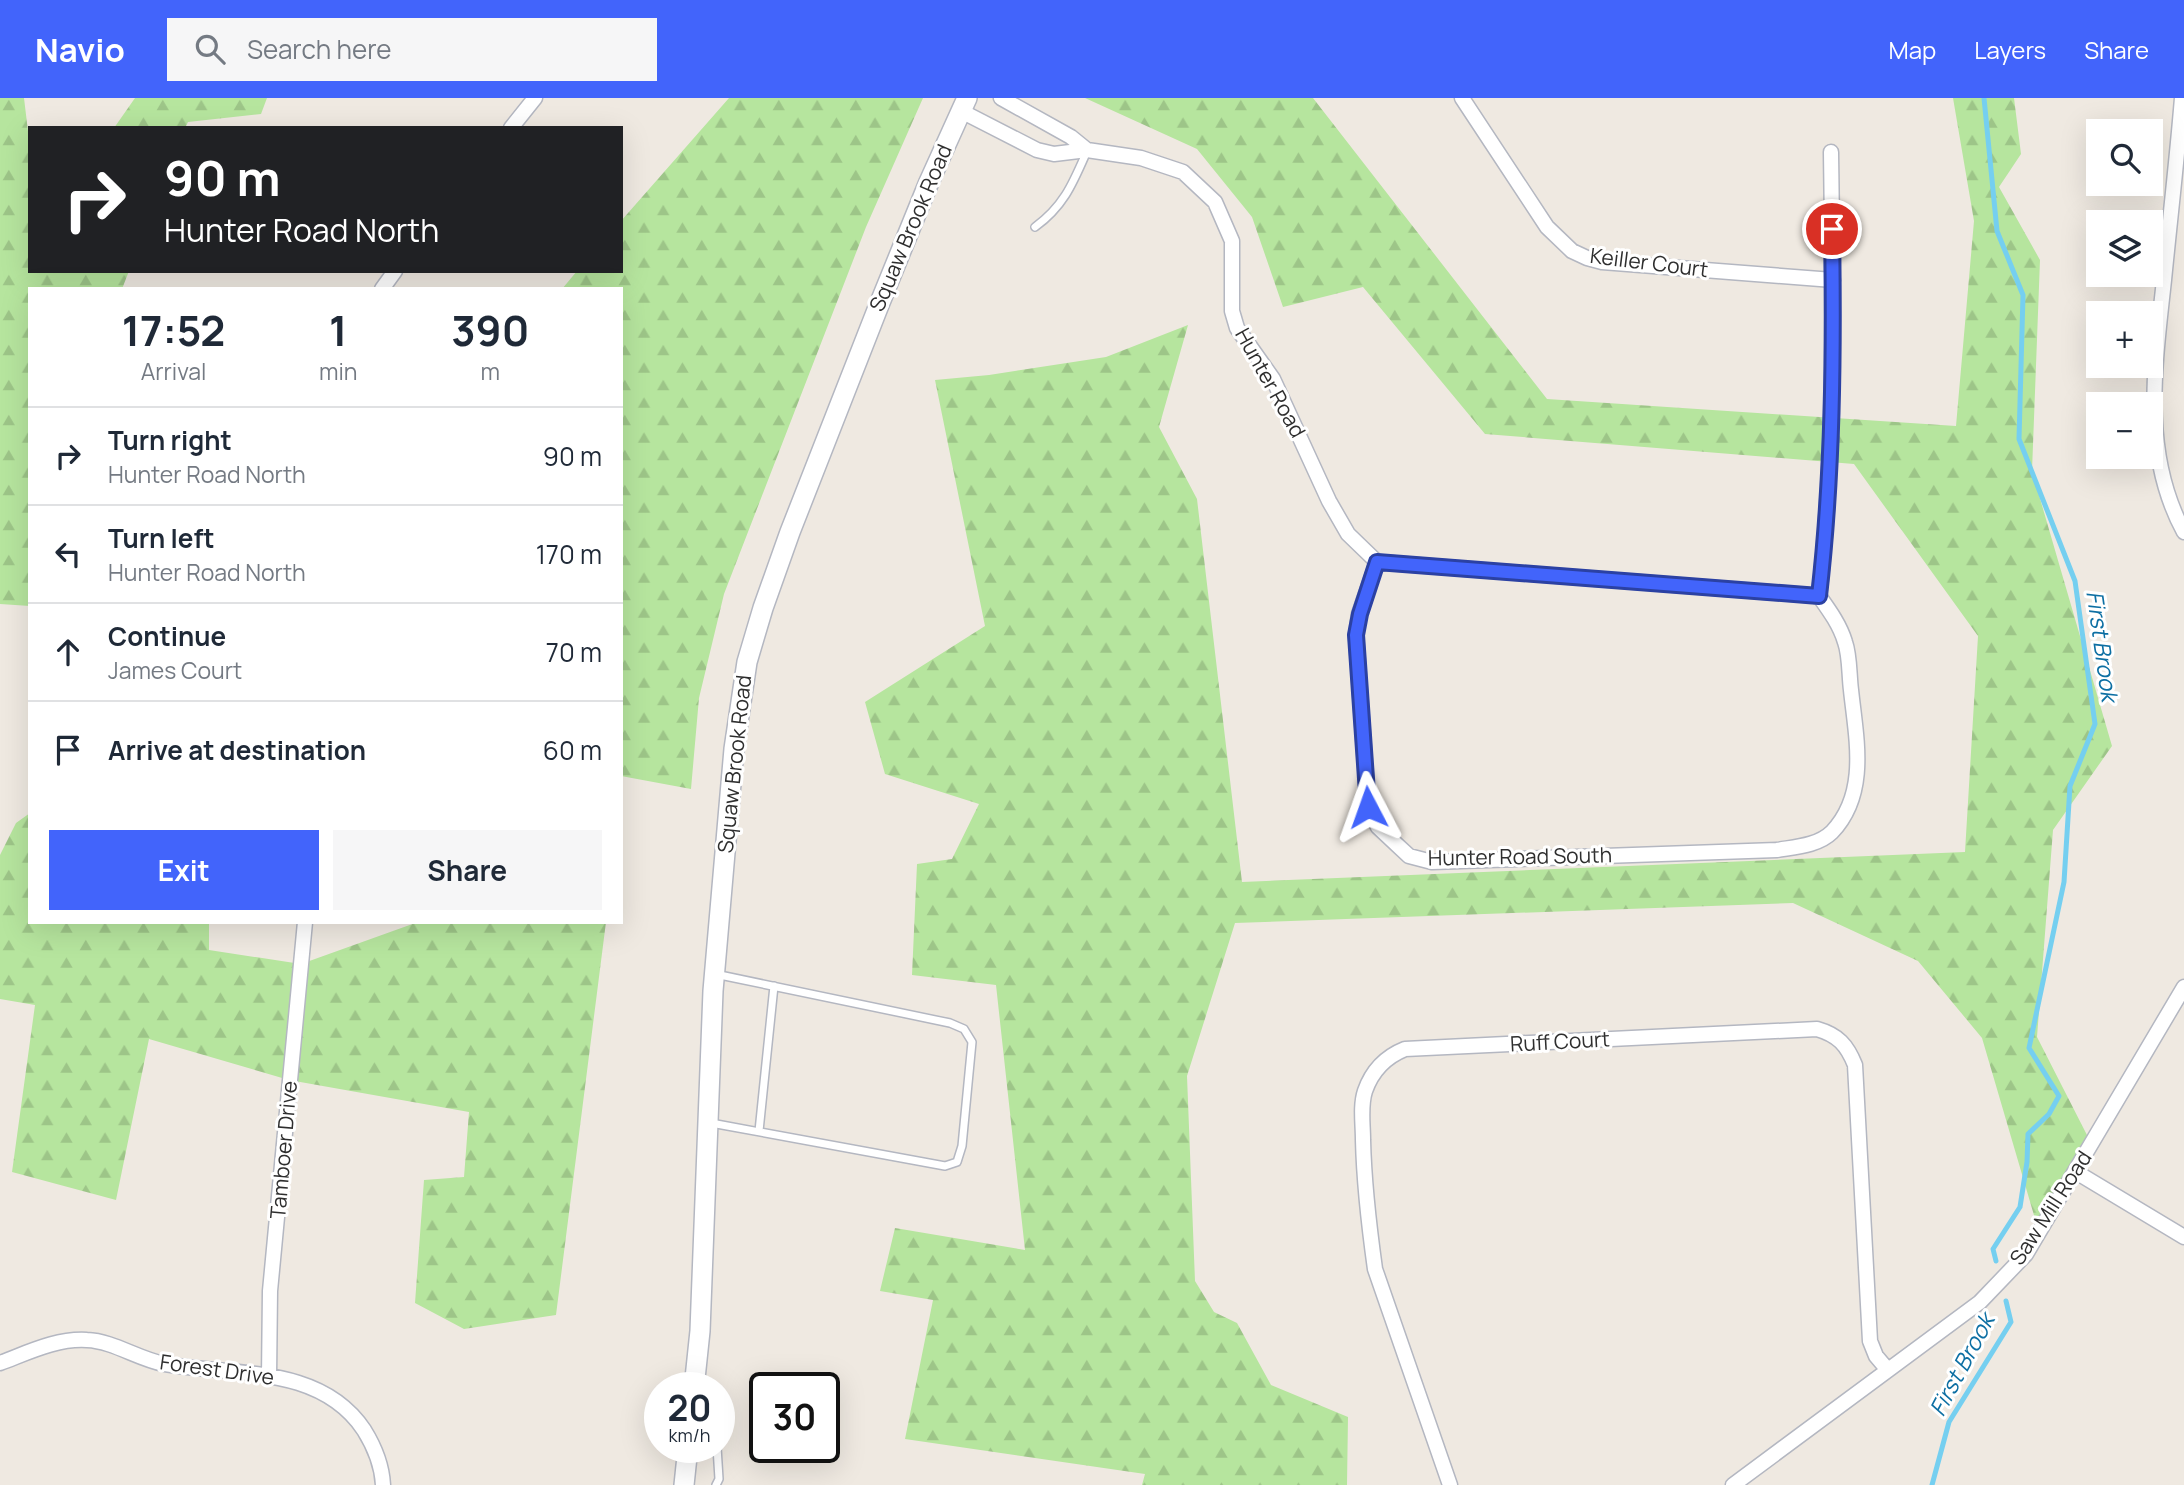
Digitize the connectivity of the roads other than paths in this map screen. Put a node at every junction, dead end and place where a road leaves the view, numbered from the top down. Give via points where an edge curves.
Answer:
1 (535, 98) edge
2 (1000, 98) edge
3 (1462, 98) edge
4 (2182, 98) edge
5 (964, 105) edge
6 (513, 126) edge
7 (1087, 150) junction
8 (1831, 152) dead end
9 (1035, 227) dead end
10 (1833, 280) junction
11 (2184, 531) edge
12 (1377, 562) junction
13 (1819, 596) junction
14 (305, 924) edge
15 (715, 974) junction
16 (774, 986) junction
17 (2184, 986) edge
18 (707, 1122) junction
19 (759, 1132) junction
20 (2076, 1172) junction
21 (2184, 1237) edge
22 (0, 1363) edge
23 (1887, 1369) junction
24 (696, 1372) edge
25 (269, 1377) junction
26 (686, 1463) edge
27 (718, 1463) edge
28 (383, 1485) edge
29 (684, 1485) edge
30 (716, 1485) edge
31 (1450, 1485) edge
32 (1733, 1485) edge

1 - 6 street
2 - 7 street, Hunter Road
3 - 10 street, Keiller Court via 1548,227 1566,247 1587,258
4 - 11 street via 2154,394 2161,475
5 - 7 street, Hunter Road via 1037,150 1054,154
5 - 15 street, Squaw Brook Road via 878,305 781,558 747,662 734,749
7 - 9 lane via 1064,200
7 - 12 street, Hunter Road via 1141,158 1183,172 1215,202 1232,241 1237,328 1273,379 1348,534
8 - 10 street
10 - 13 street via 1827,526
12 - 13 street
12 - 13 street, Hunter Road South via 1356,635 1368,807 1378,827 1409,856 1432,862 1777,850 1830,834 1846,811 1859,766 1846,644
14 - 25 street, Tamboer Drive via 270,1291
15 - 16 lane
15 - 18 street, Squaw Brook Road
16 - 19 lane
16 - 19 lane via 964,1029 972,1042 962,1146 957,1162 945,1166
17 - 20 street, Saw Mill Road
18 - 19 lane
18 - 24 street, Squaw Brook Road
20 - 21 street
20 - 23 street, Saw Mill Road via 2026,1254 2006,1276 1980,1302
22 - 25 street, Forest Drive via 54,1343 88,1340 163,1363
23 - 31 street, Ruff Court via 1870,1341 1855,1065 1839,1038 1817,1029 1405,1049 1380,1064 1365,1093 1363,1151 1370,1235 1376,1269
23 - 32 street, Saw Mill Road
25 - 28 street, Forest Drive via 315,1388 348,1410 371,1442
26 - 29 street
27 - 30 lane

